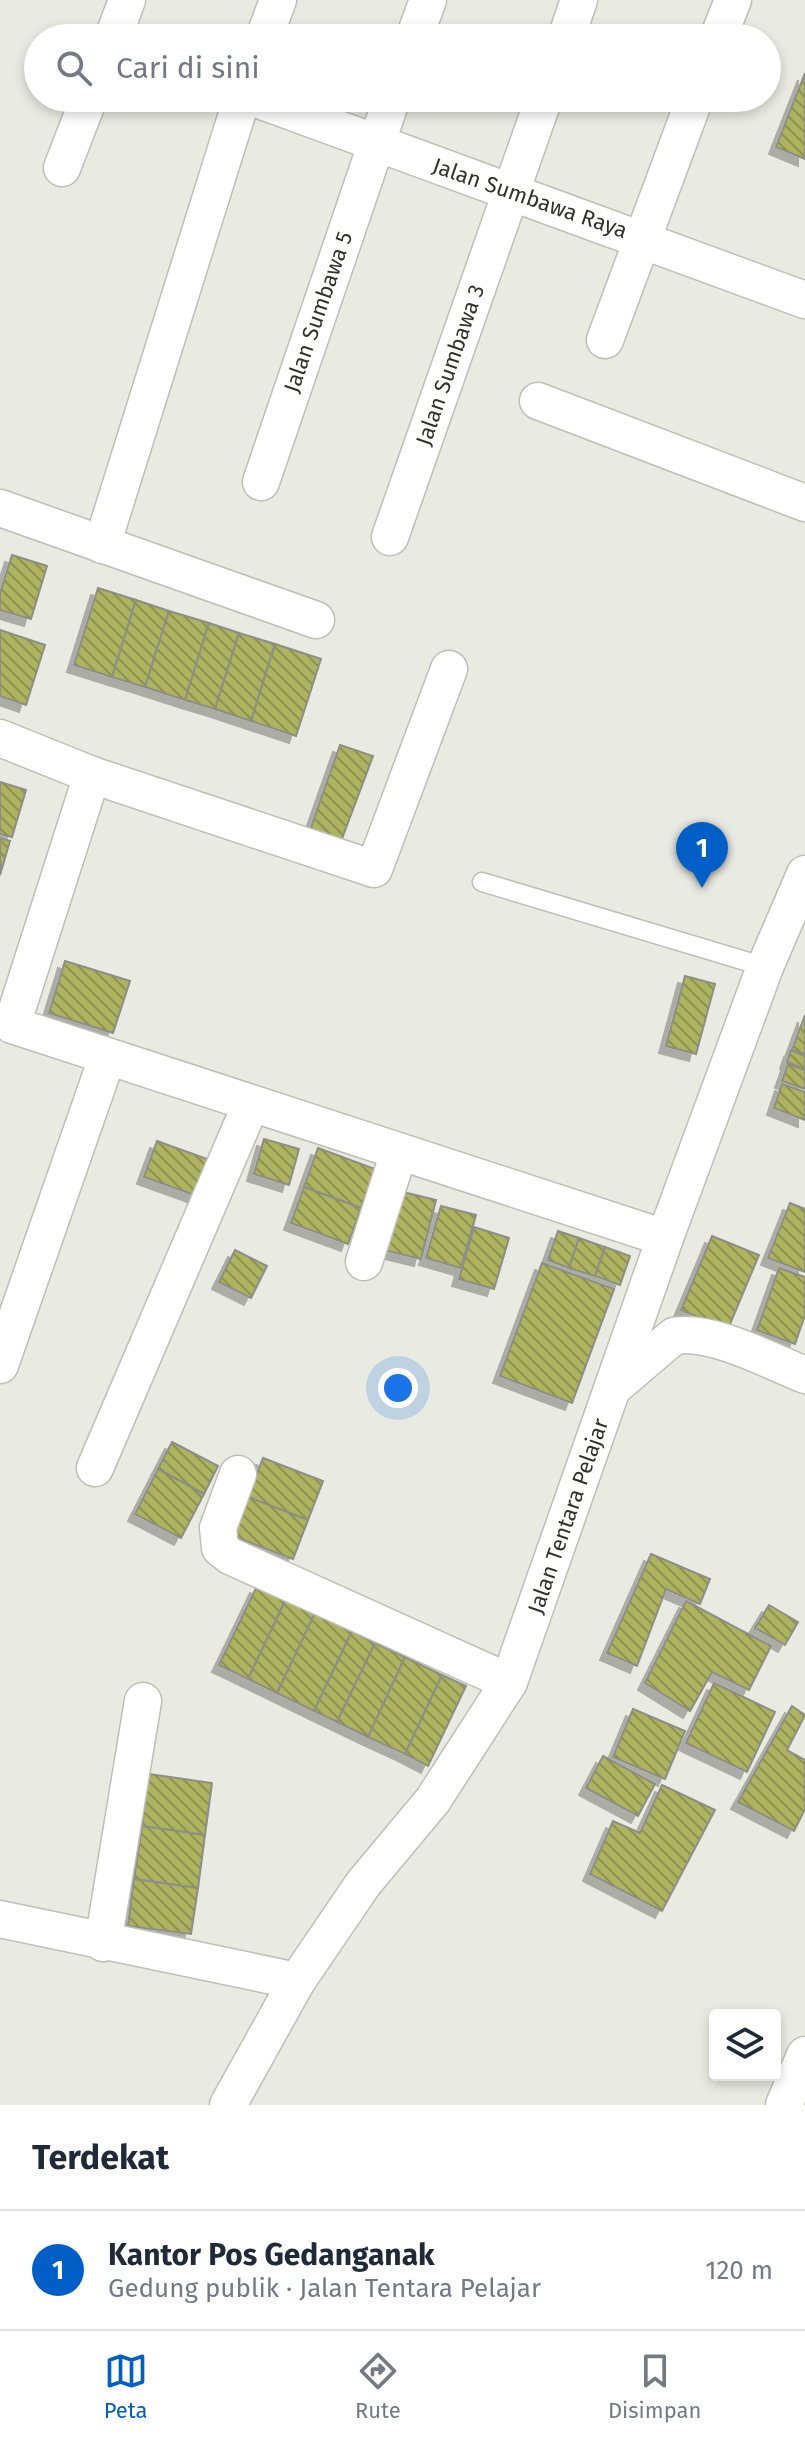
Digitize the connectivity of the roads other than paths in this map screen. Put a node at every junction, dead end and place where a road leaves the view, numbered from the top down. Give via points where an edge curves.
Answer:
1 (127, 0) edge
2 (278, 0) edge
3 (428, 0) edge
4 (579, 0) edge
5 (733, 0) edge
6 (118, 24) edge
7 (269, 24) edge
8 (419, 24) edge
9 (571, 24) edge
10 (724, 24) edge
11 (84, 112) edge
12 (238, 112) edge
13 (292, 112) edge
14 (387, 112) edge
15 (539, 112) edge
16 (690, 112) edge
17 (375, 142) junction
18 (62, 168) dead end
19 (509, 192) junction
20 (641, 237) junction
21 (805, 300) edge
22 (605, 340) dead end
23 (538, 401) dead end
24 (261, 482) dead end
25 (805, 503) edge
26 (0, 508) edge
27 (390, 537) dead end
28 (102, 545) junction
29 (316, 620) dead end
30 (449, 669) dead end
31 (0, 738) edge
32 (92, 775) junction
33 (805, 874) edge
34 (482, 882) dead end
35 (765, 967) junction
36 (6, 1023) edge
37 (107, 1058) junction
38 (251, 1104) junction
39 (399, 1152) junction
40 (665, 1238) junction
41 (364, 1262) dead end
42 (0, 1365) edge
43 (805, 1375) edge
44 (611, 1389) junction
45 (95, 1468) dead end
46 (238, 1474) dead end
47 (509, 1682) junction
48 (143, 1701) dead end
49 (0, 1919) edge
50 (103, 1943) junction
51 (297, 1981) junction
52 (805, 2055) edge
53 (228, 2105) edge
54 (784, 2105) edge

1 - 6 street
2 - 7 street
3 - 8 street
4 - 9 street
5 - 10 street
11 - 18 street
12 - 28 street
13 - 17 street, Jalan Sumbawa Raya
14 - 17 street, Jalan Sumbawa 5
15 - 19 street, Jalan Sumbawa 3
16 - 20 street
17 - 19 street, Jalan Sumbawa Raya
17 - 24 street, Jalan Sumbawa 5
19 - 20 street, Jalan Sumbawa Raya
19 - 27 street, Jalan Sumbawa 3
20 - 21 street, Jalan Sumbawa Raya
20 - 22 street
23 - 25 street
26 - 28 street
28 - 29 street
30 - 32 street via 374,869
31 - 32 street
32 - 36 street
33 - 35 street, Jalan Tentara Pelajar
34 - 35 lane
35 - 40 street, Jalan Tentara Pelajar
36 - 37 street
37 - 38 street
37 - 42 street
38 - 39 street
38 - 45 street
39 - 40 street
39 - 41 street
40 - 44 street, Jalan Tentara Pelajar
43 - 44 street via 685,1334 674,1336
44 - 47 street, Jalan Tentara Pelajar
46 - 47 street via 218,1528 220,1548 230,1556
47 - 51 street, Jalan Tentara Pelajar via 433,1800 363,1884
48 - 50 street
49 - 50 street
50 - 51 street
51 - 53 street, Jalan Tentara Pelajar
52 - 54 street

